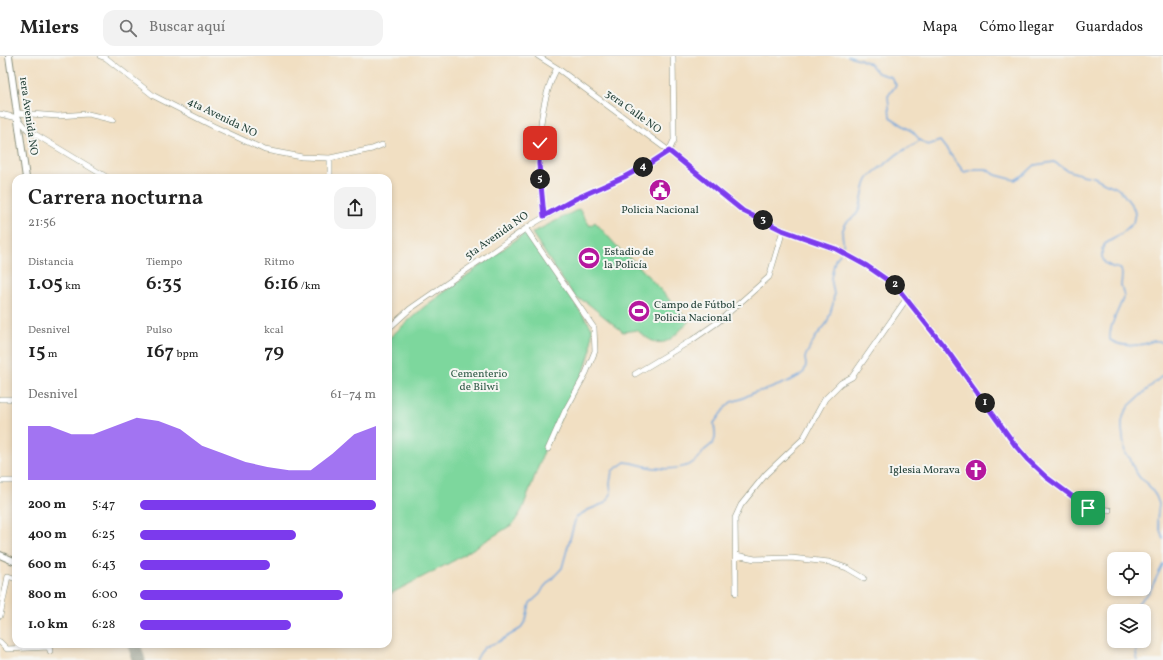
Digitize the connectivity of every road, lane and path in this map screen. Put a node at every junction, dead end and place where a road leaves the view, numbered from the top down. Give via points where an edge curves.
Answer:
1 (9, 56) edge
2 (100, 56) edge
3 (538, 56) edge
4 (673, 56) edge
5 (557, 68) junction
6 (0, 114) edge
7 (17, 116) junction
8 (114, 120) dead end
9 (382, 145) dead end
10 (669, 151) junction
11 (330, 158) junction
12 (25, 174) edge
13 (101, 174) edge
14 (330, 174) edge
15 (544, 216) junction
16 (526, 229) junction
17 (782, 230) junction
18 (907, 298) junction
19 (392, 326) edge
20 (635, 374) dead end
21 (0, 399) edge
22 (12, 399) edge
23 (548, 449) dead end
24 (0, 481) edge
25 (12, 481) edge
26 (1109, 510) dead end
27 (0, 555) edge
28 (736, 555) junction
29 (12, 560) edge
30 (12, 577) edge
31 (864, 578) dead end
32 (736, 593) dead end
33 (0, 616) edge
34 (0, 642) edge
35 (28, 648) edge
36 (49, 648) edge
37 (50, 652) dead end

1 - 7 street, 1era Avenida NO
2 - 11 street, 4ta Avenida NO via 154,96 265,150 302,157
3 - 5 street, 3era Calle NO
4 - 10 street via 674,140
5 - 10 street, 3era Calle NO
5 - 15 street via 545,100 540,143 539,164
6 - 7 street
7 - 8 street via 88,114
7 - 12 street, 1era Avenida NO
7 - 13 street via 28,130
9 - 11 street, 4ta Avenida NO
10 - 15 street, 5ta Avenida NO via 624,177
10 - 17 street, 3era Calle NO via 743,211
11 - 14 street
15 - 16 street, 5ta Avenida NO
16 - 19 street, 5ta Avenida NO via 416,305
16 - 23 street via 594,328 594,350 586,373
17 - 18 street, 3era Calle NO via 836,249 896,286
17 - 20 street via 769,277 718,322
18 - 26 street, 3era Calle NO via 1016,446 1046,477 1088,508
18 - 28 street via 852,377 841,383 825,399 804,439 766,474 742,505 736,518
21 - 22 street
24 - 25 street
27 - 29 street
28 - 31 street via 754,559 791,558 829,562 847,568
28 - 32 street
30 - 33 street via 8,576
34 - 35 street via 7,649
36 - 37 street

